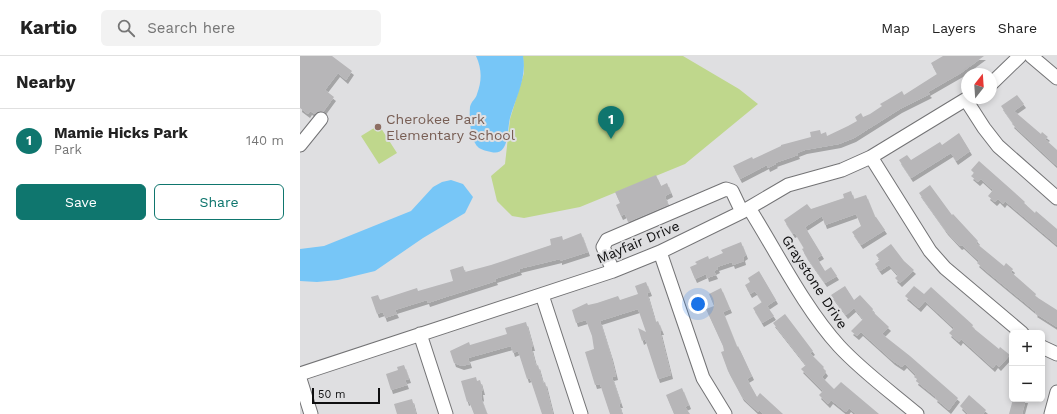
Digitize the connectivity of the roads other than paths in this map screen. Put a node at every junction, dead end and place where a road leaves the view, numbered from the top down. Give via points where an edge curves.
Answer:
1 (1020, 56) edge
2 (1031, 56) edge
3 (997, 78) edge
4 (1057, 78) edge
5 (961, 103) edge
6 (970, 104) edge
7 (321, 120) dead end
8 (305, 130) edge
9 (300, 145) edge
10 (871, 157) junction
11 (1057, 198) edge
12 (746, 210) junction
13 (660, 252) junction
14 (613, 271) junction
15 (542, 295) junction
16 (1018, 330) edge
17 (420, 334) junction
18 (1045, 348) edge
19 (1057, 354) edge
20 (300, 374) edge
21 (300, 380) edge
22 (1057, 392) edge
23 (311, 414) edge
24 (446, 414) edge
25 (581, 414) edge
26 (725, 414) edge
27 (917, 414) edge
28 (1050, 414) edge

1 - 3 street
2 - 4 street
5 - 10 street, Mayfair Drive
6 - 11 street via 998,146
7 - 8 street
8 - 9 street
10 - 12 street, Mayfair Drive via 842,170 788,185
10 - 16 street via 930,251 945,268
12 - 13 street, Mayfair Drive
12 - 14 street, Graystone Drive via 732,191 726,189 607,240 603,247
12 - 27 street, Graystone Drive via 831,337 848,355
13 - 14 street, Mayfair Drive
13 - 26 street via 703,378
14 - 15 street, Mayfair Drive
15 - 17 street, Mayfair Drive
15 - 25 street
17 - 20 street, Mayfair Drive
17 - 24 street
18 - 19 street
21 - 23 street
22 - 28 street

